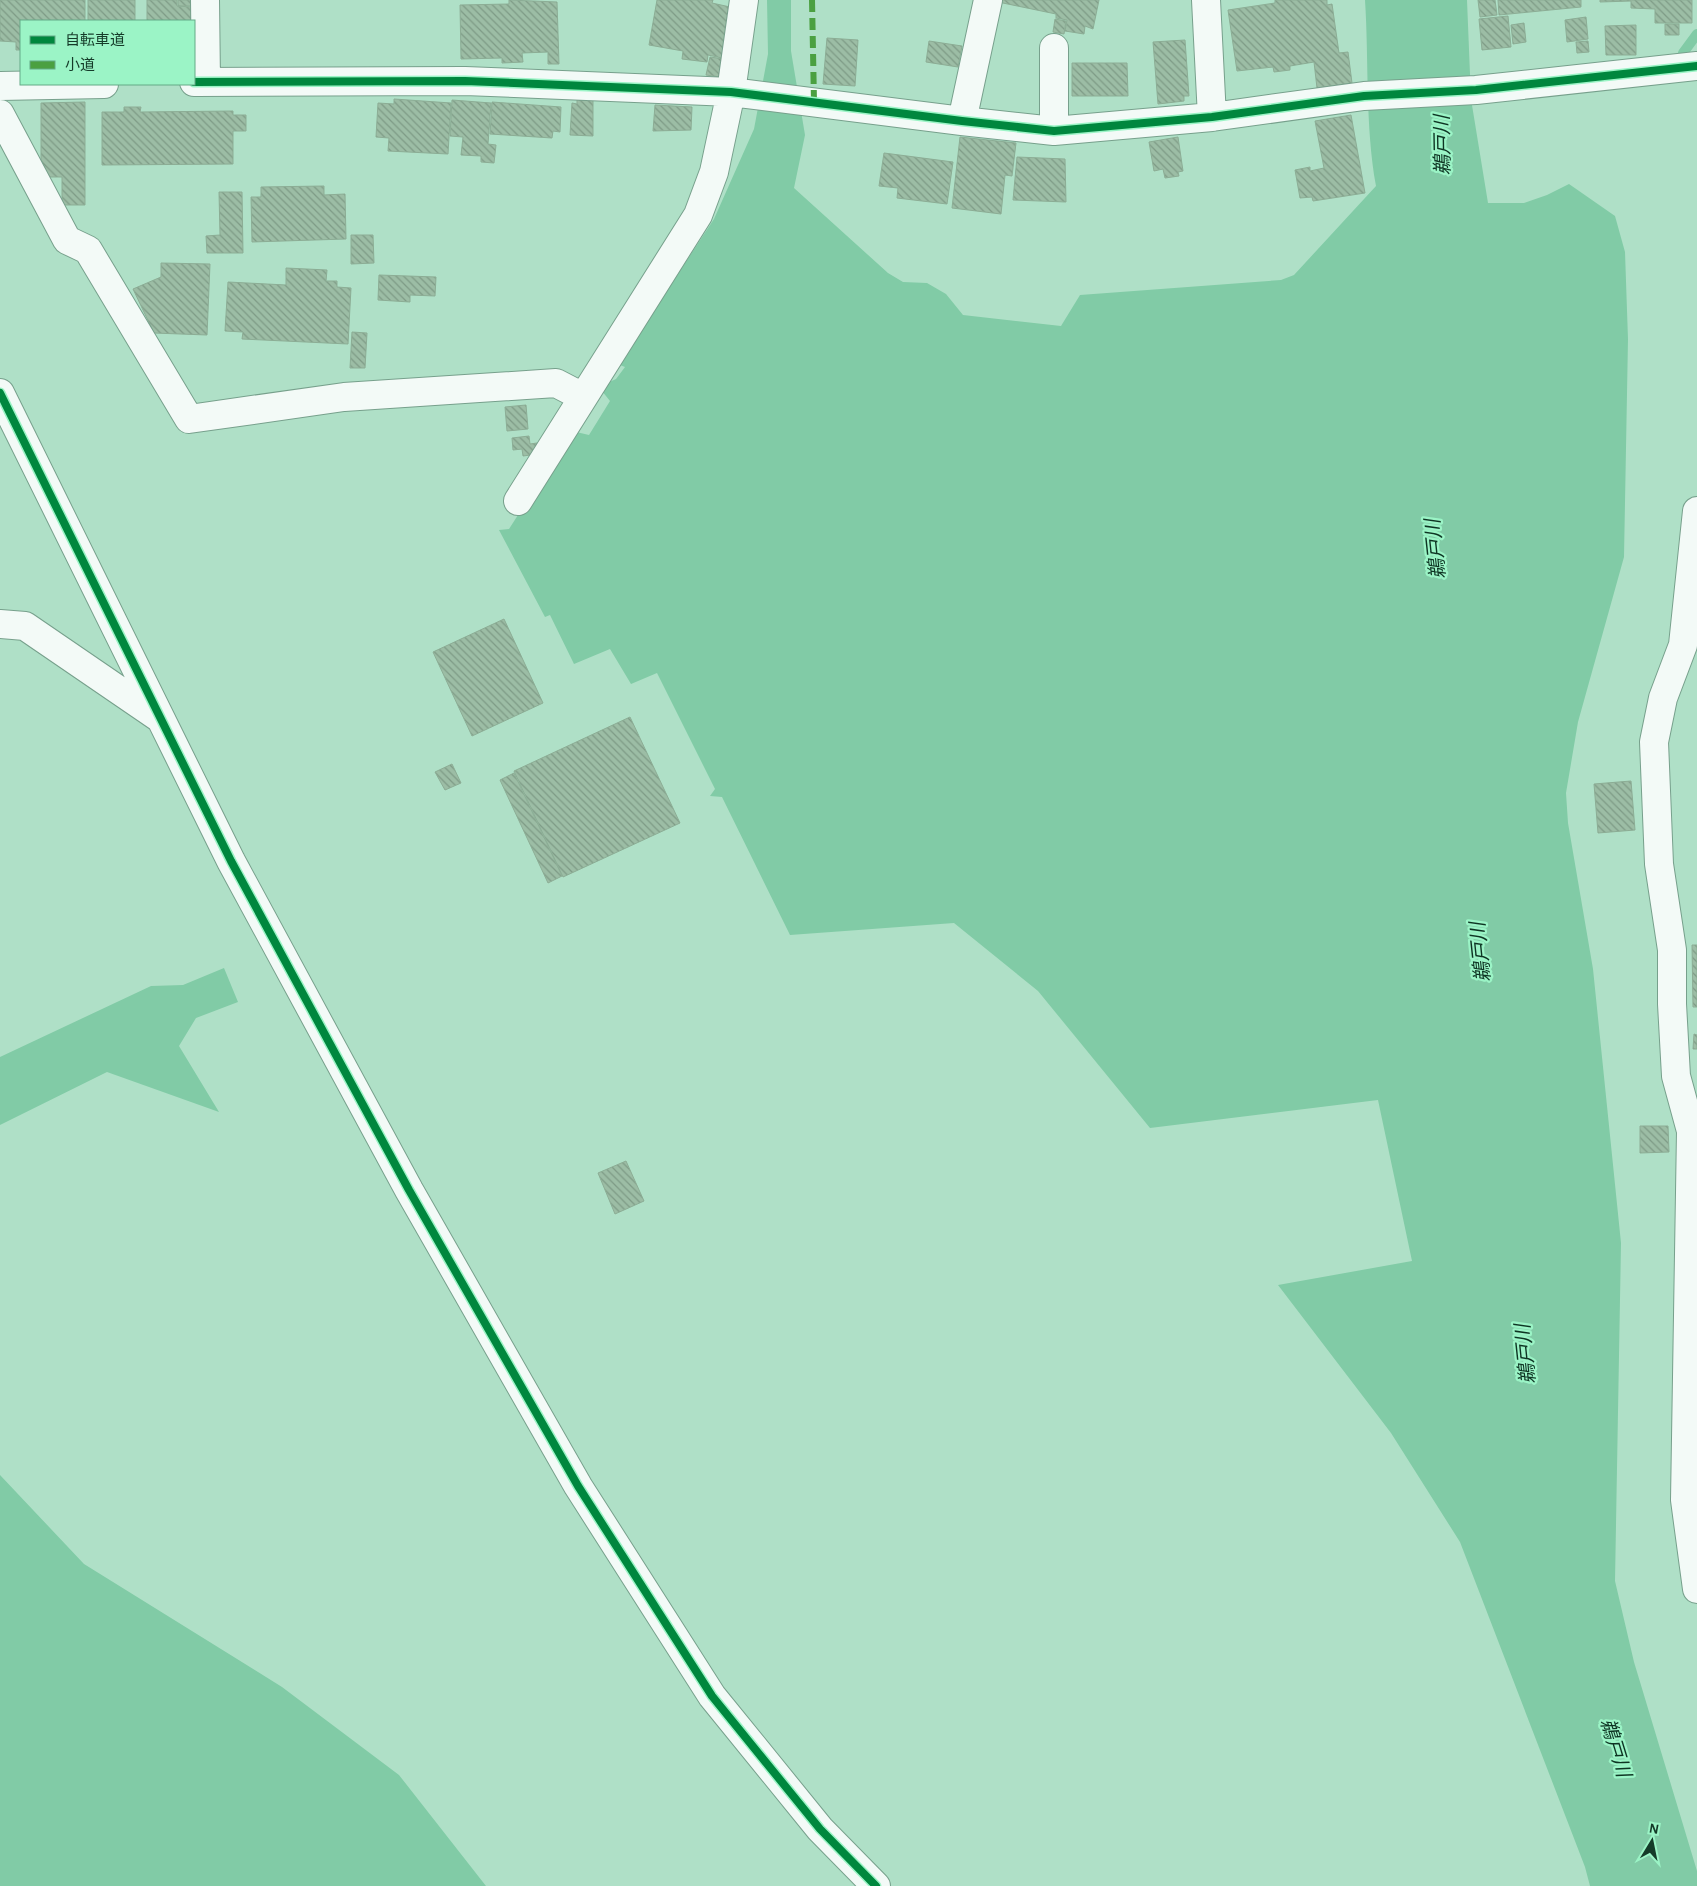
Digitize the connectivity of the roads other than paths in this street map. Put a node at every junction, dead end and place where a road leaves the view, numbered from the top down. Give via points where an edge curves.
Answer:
1 (205, 0) edge
2 (744, 0) edge
3 (988, 0) edge
4 (1206, 0) edge
5 (1054, 48) dead end
6 (1697, 66) edge
7 (200, 82) edge
8 (52, 85) edge
9 (0, 86) edge
10 (737, 92) junction
11 (0, 114) edge
12 (1212, 117) junction
13 (962, 121) junction
14 (1054, 131) junction
15 (0, 393) edge
16 (584, 396) junction
17 (518, 501) dead end
18 (1697, 511) edge
19 (0, 624) edge
20 (160, 718) junction
21 (1694, 1131) edge
22 (1697, 1588) edge
23 (876, 1886) edge

1 - 7 street
2 - 10 street
3 - 13 street
4 - 12 street
5 - 14 street
6 - 12 street via 1476,90 1364,96
7 - 10 street via 465,81
8 - 9 street
10 - 13 street
10 - 16 street via 698,216
11 - 16 street via 67,240 88,250 189,419 344,397 556,384
12 - 14 street
13 - 14 street
15 - 20 street
16 - 17 street
18 - 21 street via 1683,645 1663,698 1654,742 1659,864 1672,950 1676,1076
19 - 20 street via 25,626
20 - 23 street via 231,861 408,1190 578,1486 712,1696 820,1829
21 - 22 street via 1685,1500

